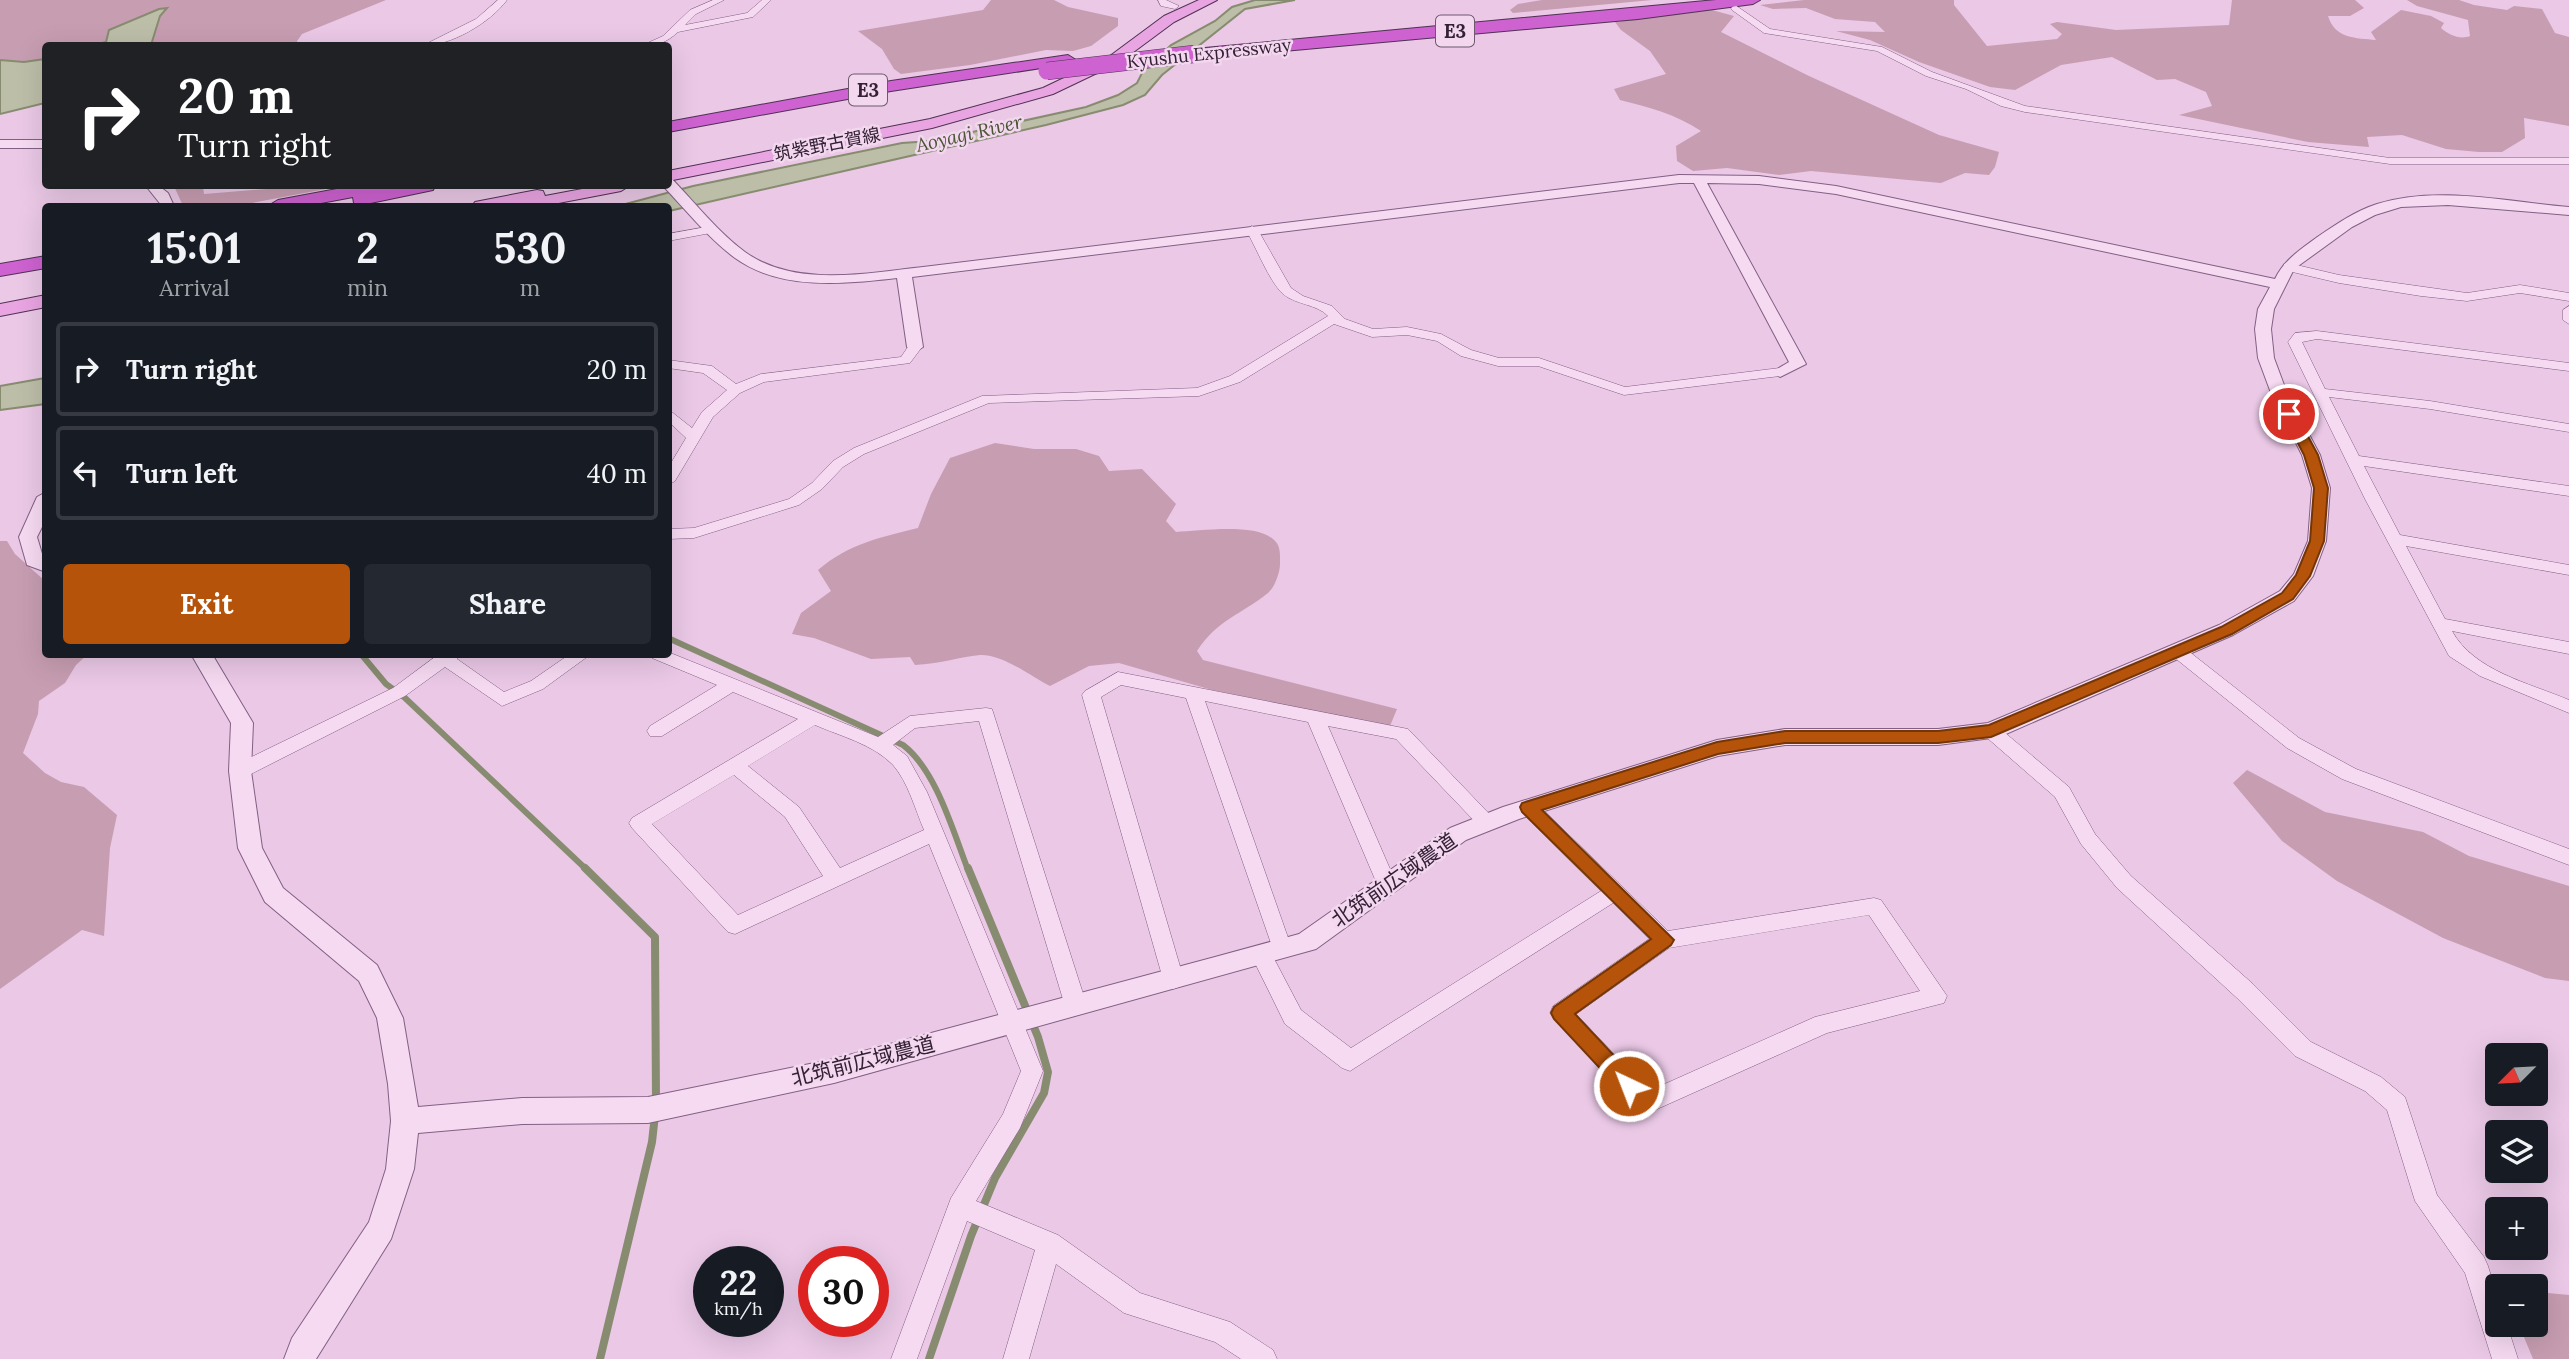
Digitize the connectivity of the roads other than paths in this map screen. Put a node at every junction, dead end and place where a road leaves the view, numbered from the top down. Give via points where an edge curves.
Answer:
1 (503, 0) edge
2 (720, 0) edge
3 (767, 0) edge
4 (1210, 0) edge
5 (1694, 0) edge
6 (1752, 0) edge
7 (1175, 2) edge
8 (1735, 8) dead end
9 (672, 30) junction
10 (434, 42) edge
11 (656, 42) edge
12 (1199, 50) junction
13 (672, 126) edge
14 (672, 134) edge
15 (0, 144) edge
16 (42, 144) edge
17 (2569, 161) edge
18 (672, 166) edge
19 (1698, 179) junction
20 (672, 182) edge
21 (672, 184) edge
22 (155, 189) edge
23 (365, 189) edge
24 (411, 189) edge
25 (565, 189) edge
26 (606, 189) edge
27 (166, 203) edge
28 (293, 203) edge
29 (340, 203) edge
30 (496, 203) edge
31 (535, 203) edge
32 (2569, 211) edge
33 (712, 230) junction
34 (1252, 230) junction
35 (672, 237) edge
36 (42, 253) edge
37 (0, 260) edge
38 (42, 263) edge
39 (0, 270) edge
40 (904, 273) junction
41 (2283, 276) junction
42 (42, 294) edge
43 (2569, 297) edge
44 (0, 300) edge
45 (42, 302) edge
46 (0, 310) edge
47 (2569, 310) edge
48 (1336, 317) junction
49 (2569, 320) edge
50 (915, 347) joint
51 (672, 364) edge
52 (2569, 367) edge
53 (1780, 372) joint
54 (735, 390) junction
55 (2318, 392) junction
56 (672, 417) edge
57 (2569, 428) edge
58 (695, 439) junction
59 (2354, 460) junction
60 (672, 475) edge
61 (2569, 491) edge
62 (42, 505) edge
63 (672, 534) edge
64 (2395, 539) junction
65 (42, 564) edge
66 (2569, 570) edge
67 (2439, 623) junction
68 (2569, 648) edge
69 (2176, 650) junction
70 (203, 658) edge
71 (448, 658) edge
72 (450, 658) edge
73 (577, 658) edge
74 (668, 658) edge
75 (732, 684) junction
76 (1193, 693) junction
77 (2569, 707) edge
78 (1315, 717) junction
79 (813, 718) junction
80 (656, 731) dead end
81 (1991, 731) junction
82 (880, 745) junction
83 (734, 765) junction
84 (240, 771) junction
85 (1528, 807) junction
86 (1487, 822) junction
87 (935, 833) junction
88 (2569, 858) edge
89 (835, 878) junction
90 (1387, 885) junction
91 (1615, 892) junction
92 (1664, 940) junction
93 (1272, 952) junction
94 (1173, 980) junction
95 (1076, 1006) junction
96 (1013, 1022) junction
97 (405, 1121) junction
98 (960, 1206) junction
99 (1049, 1244) junction
100 (300, 1359) edge
101 (904, 1359) edge
102 (1016, 1359) edge
103 (1264, 1359) edge
104 (2505, 1359) edge

1 - 10 street via 498,8
2 - 9 street via 693,12
3 - 9 street via 750,15
4 - 20 main road, 筑紫野古賀線 via 1169,19 1115,59 1048,91 932,123
5 - 12 highway, Kyushu Expressway / E3
6 - 12 highway, Kyushu Expressway / E3
7 - 18 main road, 筑紫野古賀線 via 1096,60 1024,92 925,117
8 - 17 street via 1767,31 1880,49 1929,74 2025,109 2390,161
9 - 11 street
12 - 13 highway, Kyushu Expressway / E3 via 1068,60 891,86
12 - 14 highway, Kyushu Expressway / E3, bridge via 893,93
15 - 16 street
19 - 34 street
19 - 41 street via 1759,180 1836,190
19 - 53 street via 1798,364
21 - 33 street
22 - 27 street
23 - 28 highway
24 - 29 highway
25 - 30 main road
26 - 31 main road
32 - 41 street via 2403,202 2379,208 2345,226
33 - 35 street
33 - 40 street via 745,258 774,271 817,279
34 - 40 street
34 - 48 street via 1286,290
36 - 37 highway
38 - 39 highway
40 - 50 street
41 - 43 street via 2467,296 2520,289
41 - 69 street, 北筑前広域農道 via 2266,309 2266,358 2278,393 2311,455 2321,488 2317,541 2303,576 2287,596 2226,630
42 - 44 main road
45 - 46 main road
47 - 49 street
48 - 53 street via 1372,333 1407,331 1441,338 1466,353 1498,362 1539,362 1624,391
48 - 63 street via 1235,379 1199,392 987,399 859,451 794,502 694,533
50 - 54 street via 905,360 761,378
51 - 54 street via 707,369
52 - 55 street via 2300,336 2295,342
54 - 58 street via 707,415
55 - 57 street
55 - 59 street
56 - 58 street
58 - 60 street
59 - 61 street
59 - 64 street
62 - 65 street via 27,537 34,561
64 - 66 street
64 - 67 street
67 - 68 street
67 - 77 street via 2455,652 2486,672
69 - 81 street, 北筑前広域農道
69 - 88 street via 2293,743 2349,774
70 - 84 street via 242,723
71 - 84 street via 400,692
72 - 73 street via 502,700 537,685
74 - 75 street
75 - 79 street
75 - 80 street
76 - 78 street
76 - 93 street
76 - 94 street via 1118,678 1091,695
78 - 86 street via 1402,733
78 - 90 street
79 - 82 street
79 - 83 street
81 - 85 street, 北筑前広域農道 via 1938,737 1785,737 1717,748
81 - 104 street via 2062,792 2088,839 2124,882 2303,1049 2373,1084 2396,1104 2427,1201 2475,1266
82 - 87 street via 900,761
82 - 95 street via 910,722 986,714
83 - 89 street via 792,812
83 - 89 street via 639,823 734,926
84 - 97 street via 250,848 274,895 368,973 390,1018
85 - 86 street, 北筑前広域農道
85 - 91 street
86 - 90 street, 北筑前広域農道 via 1458,834
87 - 89 street
87 - 96 street
90 - 93 street, 北筑前広域農道 via 1307,942
91 - 92 street
91 - 93 street via 1350,1061 1293,1017
92 - 92 street via 1874,906 1936,996 1823,1024 1646,1104 1561,1013
93 - 94 street, 北筑前広域農道
94 - 95 street, 北筑前広域農道
95 - 96 street, 北筑前広域農道
96 - 97 street, 北筑前広域農道 via 834,1070 648,1110 522,1111
96 - 98 street via 1031,1071 1012,1120
97 - 100 street via 400,1169 381,1229
98 - 99 street
98 - 101 street
99 - 102 street
99 - 103 street via 1133,1304 1221,1331

